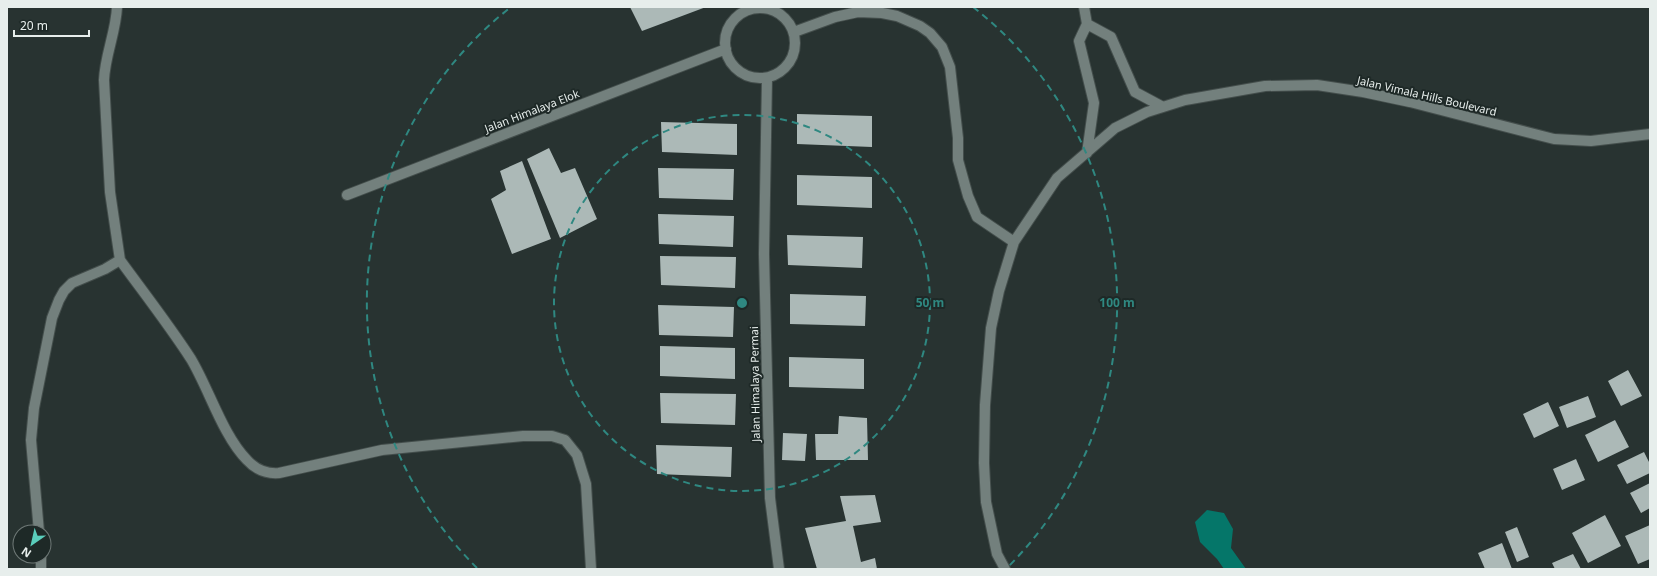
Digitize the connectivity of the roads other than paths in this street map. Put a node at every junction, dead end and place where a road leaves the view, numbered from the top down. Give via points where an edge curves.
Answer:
1 (117, 7) edge
2 (1084, 7) edge
3 (742, 10) edge
4 (1087, 24) junction
5 (794, 32) junction
6 (726, 49) junction
7 (767, 78) junction
8 (1163, 107) junction
9 (1650, 134) edge
10 (1087, 152) junction
11 (347, 194) dead end
12 (1014, 242) junction
13 (120, 260) junction
14 (38, 524) edge
15 (591, 569) edge
16 (778, 569) edge
17 (1005, 569) edge

1 - 13 street via 104,80 110,192
2 - 4 street
3 - 5 street via 767,8 788,21
3 - 6 street via 728,28 725,38
4 - 8 street via 1111,37 1135,92
4 - 10 street via 1079,41 1094,103
5 - 7 street via 794,55 788,66
5 - 12 street via 835,17 858,12 897,16 930,33 942,47 950,67 958,160 968,196 977,217
6 - 7 street via 736,68 755,78
6 - 11 street, Jalan Himalaya Elok
7 - 16 street, Jalan Himalaya Permai via 765,285 770,498
8 - 9 street, Jalan Vimala Hills Boulevard via 1185,100 1265,86 1317,85 1410,102 1554,139 1592,141
8 - 10 street, Jalan Vimala Hills Boulevard via 1115,128
10 - 12 street, Jalan Vimala Hills Boulevard via 1057,178
12 - 17 street, Jalan Vimala Hills Boulevard via 991,328 985,405 986,502 997,554
13 - 14 street via 72,283 58,300 52,318 34,408 31,440
13 - 15 street via 191,360 235,446 257,469 268,474 279,474 382,450 523,436 552,436 565,440 577,455 586,484

